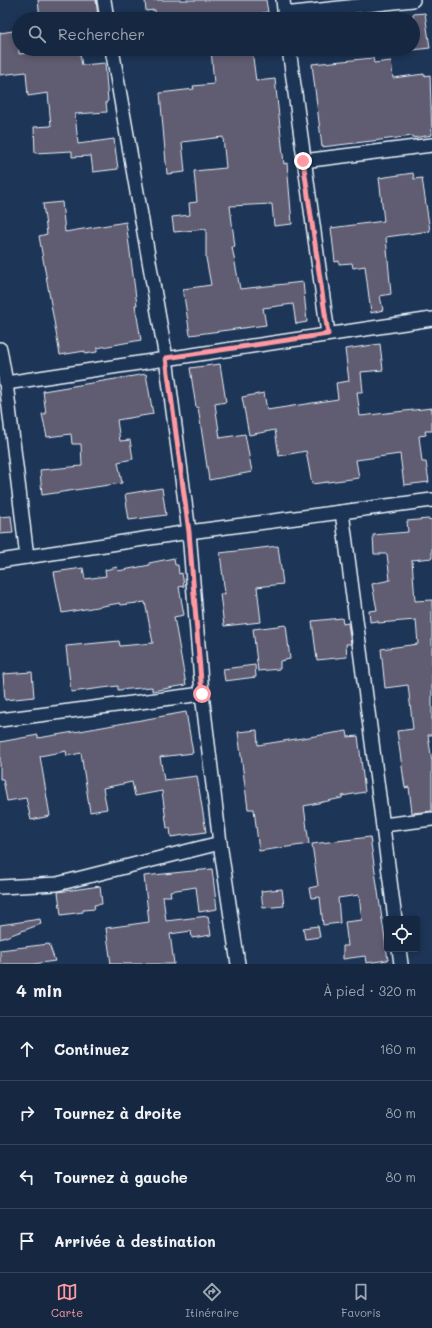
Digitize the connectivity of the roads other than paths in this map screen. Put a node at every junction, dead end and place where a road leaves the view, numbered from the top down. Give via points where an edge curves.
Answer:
1 (104, 0) edge
2 (283, 0) edge
3 (413, 0) edge
4 (106, 12) edge
5 (284, 12) edge
6 (323, 12) edge
7 (113, 56) edge
8 (290, 56) edge
9 (432, 145) edge
10 (303, 161) junction
11 (432, 319) edge
12 (328, 334) junction
13 (0, 349) edge
14 (166, 358) junction
15 (6, 383) junction
16 (432, 500) edge
17 (342, 512) junction
18 (189, 532) junction
19 (27, 557) junction
20 (0, 561) edge
21 (202, 694) junction
22 (0, 720) edge
23 (432, 819) edge
24 (383, 825) junction
25 (220, 843) junction
26 (0, 887) edge
27 (395, 916) edge
28 (399, 952) edge
29 (238, 964) edge
30 (401, 964) edge

1 - 4 street
2 - 5 street
3 - 6 street
7 - 14 street
8 - 10 street
9 - 10 street
10 - 12 street
11 - 12 street
12 - 14 street
13 - 15 street
14 - 15 street
14 - 18 street
15 - 19 street
16 - 17 street
17 - 18 street
17 - 24 street
18 - 19 street
18 - 21 street
19 - 20 street
21 - 22 street
21 - 25 street
23 - 24 street
24 - 27 street
25 - 26 street via 57,884
25 - 29 street
28 - 30 street

